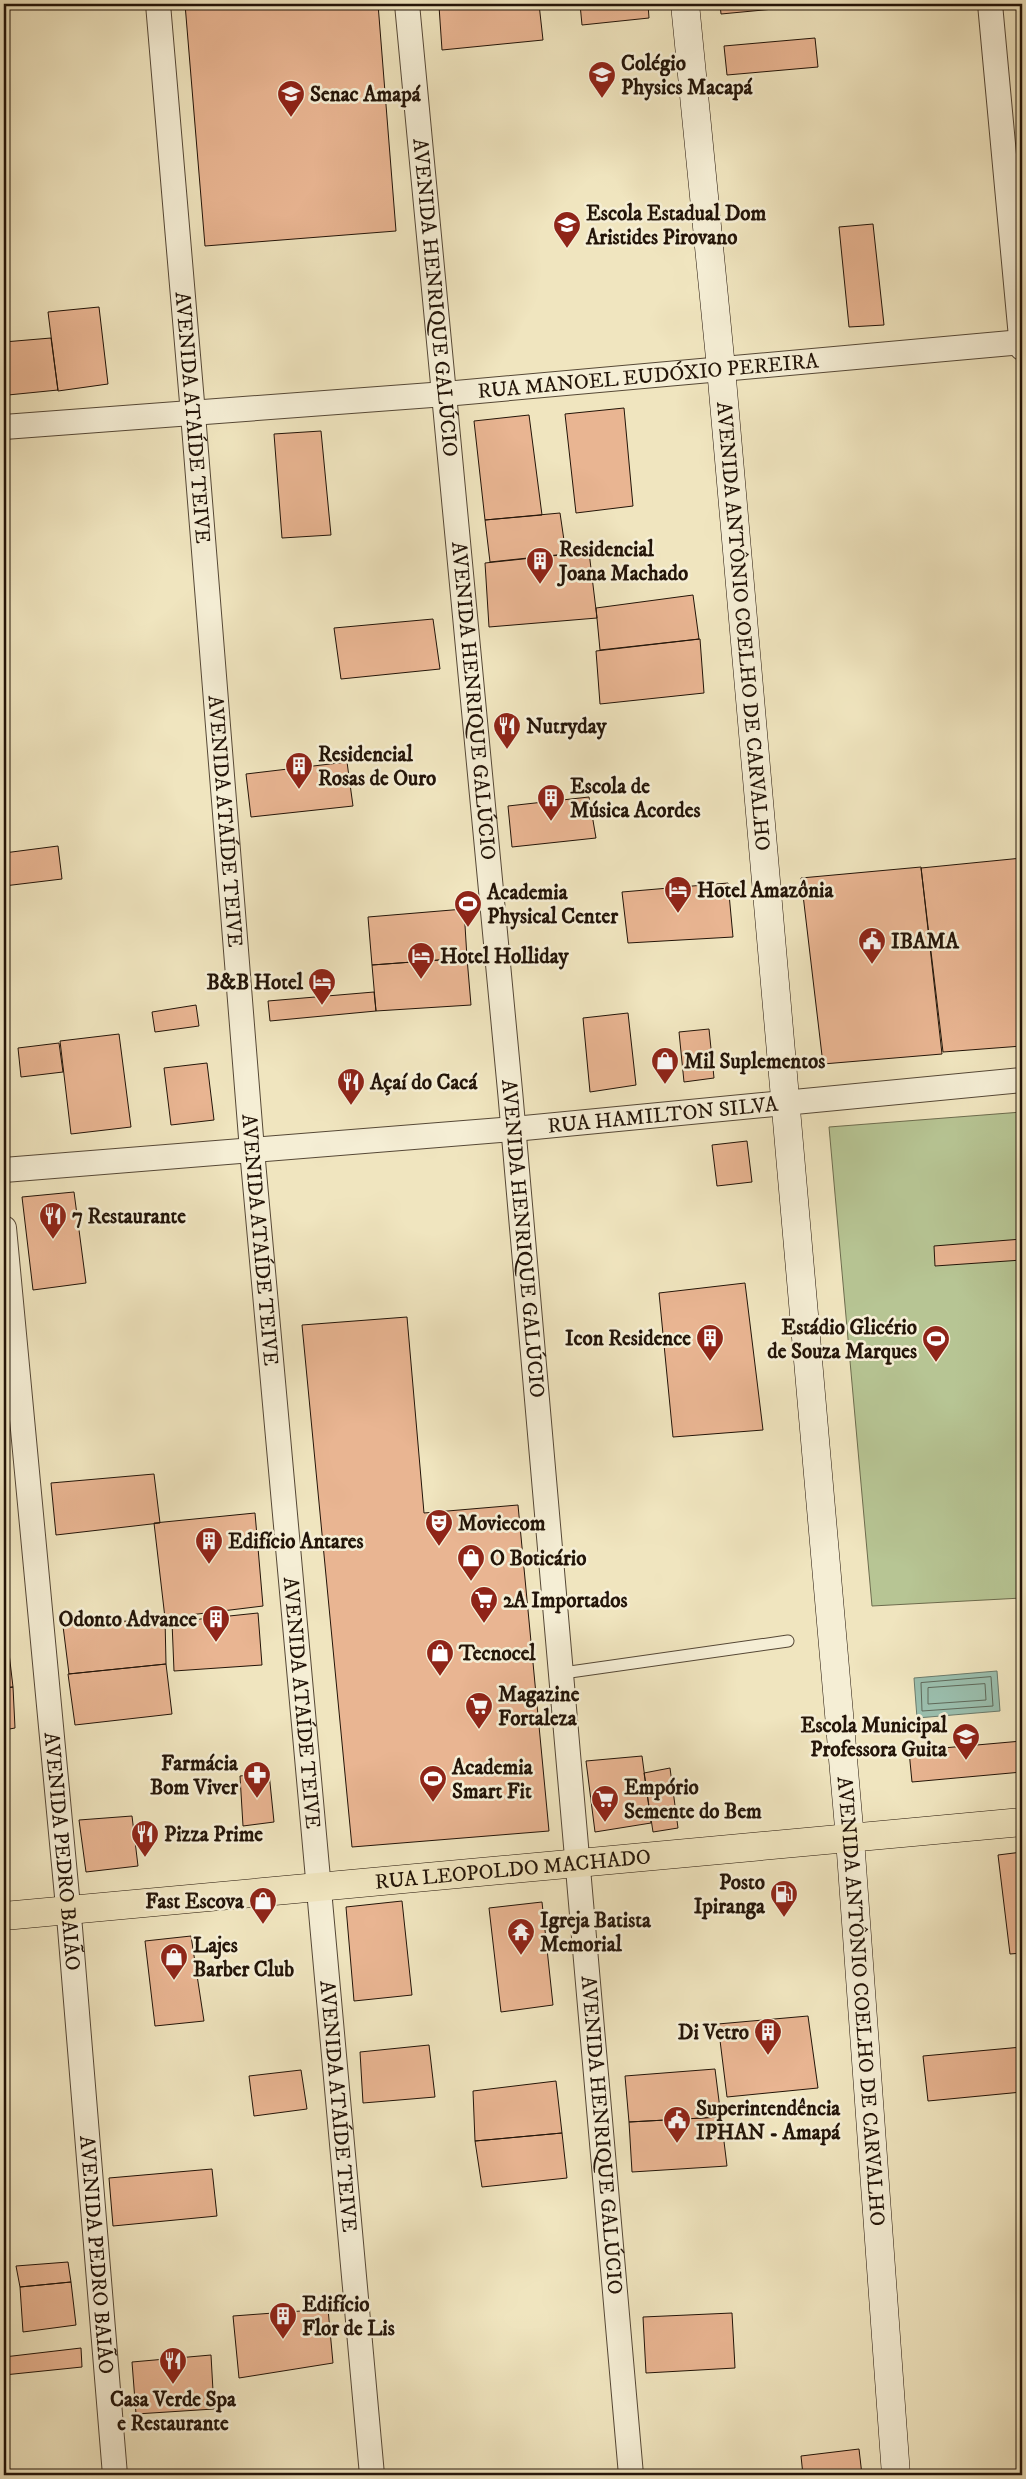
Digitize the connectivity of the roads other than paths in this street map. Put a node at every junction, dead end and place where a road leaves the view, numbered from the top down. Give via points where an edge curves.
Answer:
1 (158, 4) edge
2 (407, 4) edge
3 (686, 4) edge
4 (990, 4) edge
5 (1022, 342) edge
6 (1022, 348) edge
7 (721, 368) junction
8 (445, 394) junction
9 (193, 414) junction
10 (4, 427) edge
11 (1022, 1080) edge
12 (786, 1101) junction
13 (514, 1129) junction
14 (252, 1150) junction
15 (4, 1170) edge
16 (4, 1228) edge
17 (788, 1641) dead end
18 (564, 1673) junction
19 (1022, 1822) edge
20 (850, 1838) junction
21 (580, 1865) junction
22 (321, 1888) junction
23 (68, 1912) junction
24 (4, 1916) edge
25 (115, 2475) edge
26 (372, 2475) edge
27 (631, 2475) edge
28 (896, 2475) edge

1 - 9 street, AVENIDA ATAÍDE TEIVE
2 - 8 street, AVENIDA HENRIQUE GALÚCIO
3 - 7 street, AVENIDA ANTÔNIO COELHO DE CARVALHO
4 - 5 street
5 - 6 street
5 - 7 street, RUA MANOEL EUDÓXIO PEREIRA
7 - 8 street, RUA MANOEL EUDÓXIO PEREIRA
7 - 12 street, AVENIDA ANTÔNIO COELHO DE CARVALHO
8 - 9 street, RUA MANOEL EUDÓXIO PEREIRA
8 - 13 street, AVENIDA HENRIQUE GALÚCIO
9 - 10 street, RUA MANOEL EUDÓXIO PEREIRA
9 - 14 street, AVENIDA ATAÍDE TEIVE
11 - 12 street, RUA HAMILTON SILVA
12 - 13 street, RUA HAMILTON SILVA
12 - 20 street, AVENIDA ANTÔNIO COELHO DE CARVALHO
13 - 14 street, RUA HAMILTON SILVA
13 - 18 street, AVENIDA HENRIQUE GALÚCIO
14 - 15 street, RUA HAMILTON SILVA
14 - 22 street, AVENIDA ATAÍDE TEIVE
16 - 23 street, AVENIDA PEDRO BAIÃO
17 - 18 lane
18 - 21 street, AVENIDA HENRIQUE GALÚCIO
19 - 20 main road, RUA LEOPOLDO MACHADO
20 - 21 main road, RUA LEOPOLDO MACHADO
20 - 28 street, AVENIDA ANTÔNIO COELHO DE CARVALHO
21 - 22 main road, RUA LEOPOLDO MACHADO
21 - 27 street, AVENIDA HENRIQUE GALÚCIO
22 - 23 main road, RUA LEOPOLDO MACHADO
22 - 26 street, AVENIDA ATAÍDE TEIVE
23 - 24 main road, RUA LEOPOLDO MACHADO
23 - 25 street, AVENIDA PEDRO BAIÃO

